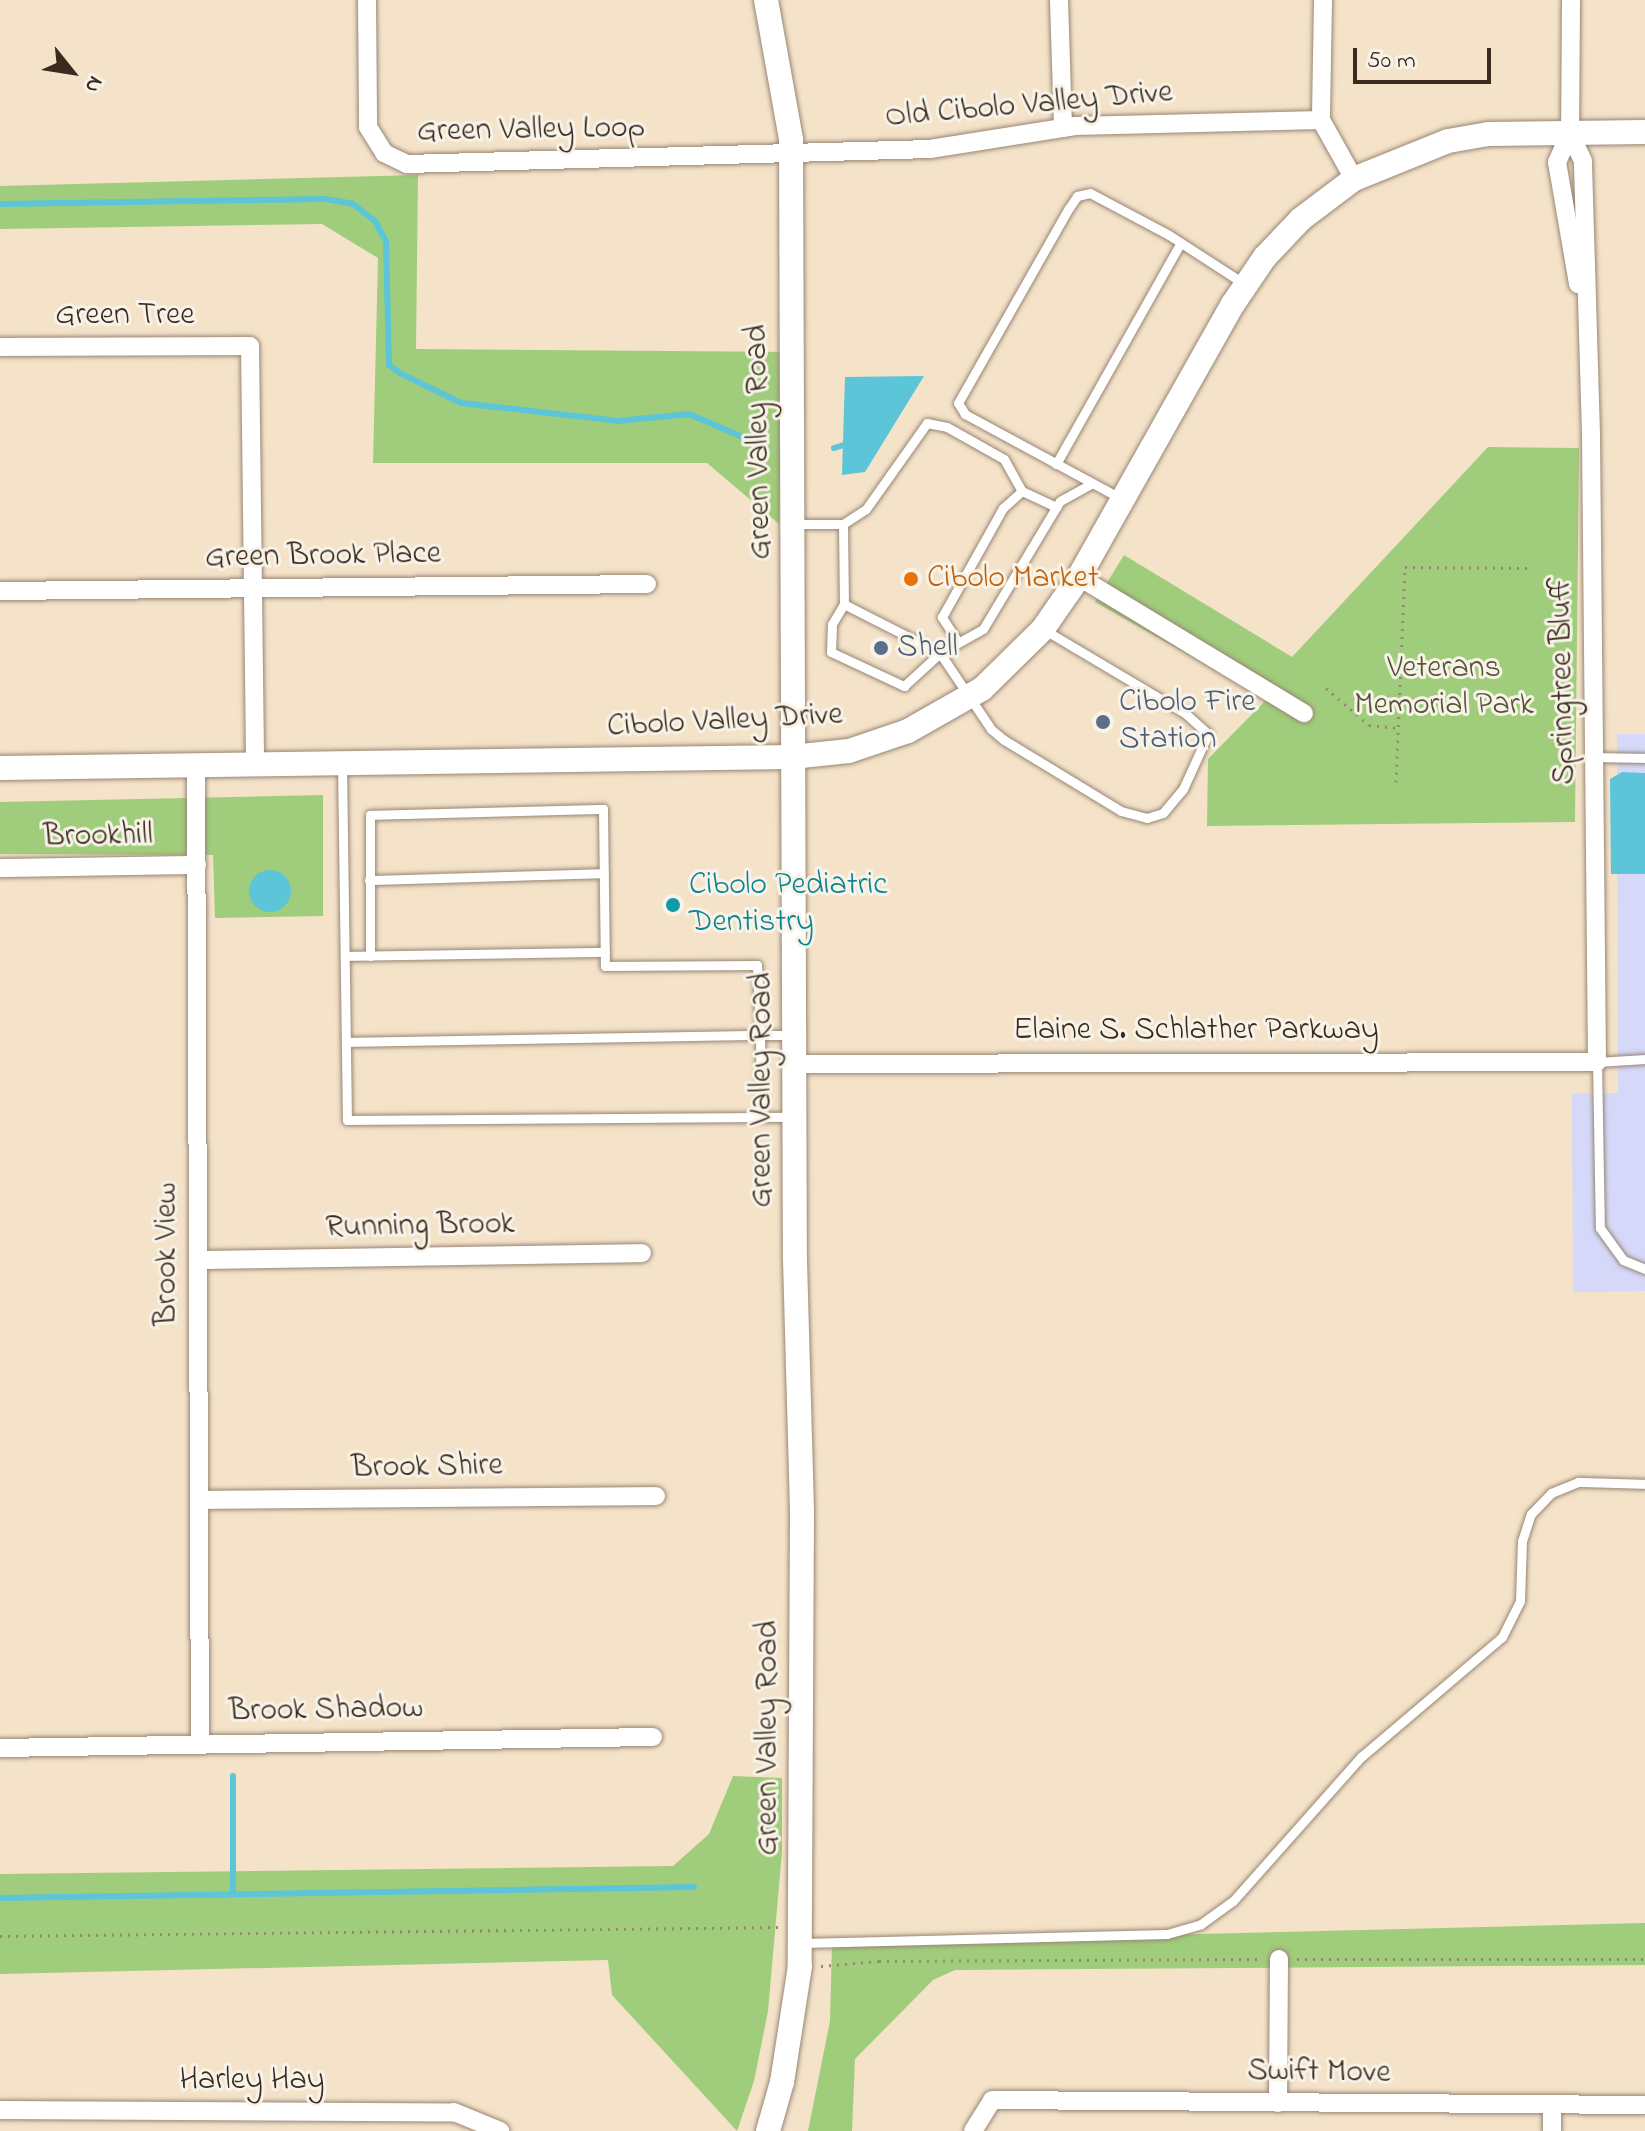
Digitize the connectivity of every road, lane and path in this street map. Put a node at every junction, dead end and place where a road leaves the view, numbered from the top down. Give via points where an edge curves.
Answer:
1 (367, 0) edge
2 (766, 0) edge
3 (1059, 0) edge
4 (1323, 0) edge
5 (1571, 0) edge
6 (1321, 120) junction
7 (1063, 128) junction
8 (1645, 132) edge
9 (1570, 133) junction
10 (791, 153) junction
11 (1354, 179) junction
12 (1180, 244) junction
13 (1246, 285) junction
14 (0, 347) edge
15 (1056, 464) junction
16 (1092, 483) junction
17 (1022, 491) junction
18 (1122, 499) junction
19 (1056, 507) junction
20 (794, 524) junction
21 (843, 524) junction
22 (1528, 568) dead end
23 (1079, 577) junction
24 (647, 584) dead end
25 (253, 587) junction
26 (0, 591) edge
27 (844, 604) junction
28 (1043, 629) junction
29 (958, 642) junction
30 (940, 653) junction
31 (1326, 688) dead end
32 (971, 697) junction
33 (1304, 713) dead end
34 (1398, 728) junction
35 (792, 757) junction
36 (1596, 757) junction
37 (1645, 758) edge
38 (342, 764) junction
39 (255, 765) junction
40 (196, 766) junction
41 (0, 768) edge
42 (1396, 782) dead end
43 (197, 865) junction
44 (0, 868) edge
45 (604, 873) junction
46 (369, 880) junction
47 (605, 952) junction
48 (345, 956) junction
49 (370, 956) junction
50 (760, 1035) junction
51 (796, 1035) junction
52 (346, 1042) junction
53 (1645, 1059) edge
54 (1597, 1062) junction
55 (796, 1064) junction
56 (796, 1116) junction
57 (761, 1117) junction
58 (642, 1253) dead end
59 (198, 1260) junction
60 (1645, 1269) edge
61 (1645, 1484) edge
62 (656, 1496) dead end
63 (199, 1500) junction
64 (653, 1737) dead end
65 (200, 1742) junction
66 (0, 1748) edge
67 (0, 1936) edge
68 (800, 1945) junction
69 (1279, 1959) junction
70 (1645, 1959) edge
71 (1278, 2103) junction
72 (1552, 2105) junction
73 (1645, 2105) edge
74 (0, 2110) edge
75 (500, 2131) edge
76 (768, 2131) edge
77 (973, 2131) edge
78 (1552, 2131) edge

1 - 10 street, Green Valley Loop via 368,127 373,140 394,160 482,164
2 - 10 street, Green Valley Road
3 - 7 street
4 - 6 street
5 - 9 street, Springtree Bluff
6 - 7 street, Old Cibolo Valley Drive via 1249,118
6 - 11 street
7 - 10 street, Old Cibolo Valley Drive via 930,149
8 - 9 street, Cibolo Valley Drive
9 - 11 street, Cibolo Valley Drive via 1488,134 1448,141
9 - 36 street, Springtree Bluff via 1557,162 1571,258 1583,300 1591,434
10 - 20 street, Green Valley Road
11 - 13 street, Cibolo Valley Drive via 1301,219
12 - 13 lane
12 - 15 lane
12 - 15 lane via 1090,193 1077,196 958,403 965,414
13 - 18 street, Cibolo Valley Drive
14 - 25 street, Green Tree via 250,346
15 - 16 lane
16 - 18 lane
16 - 19 lane
17 - 19 lane
17 - 21 lane via 1004,459 947,427 927,423 876,497
17 - 29 lane via 1003,508 942,617
18 - 23 street, Cibolo Valley Drive
19 - 29 lane via 983,629
20 - 21 lane
20 - 35 street, Green Valley Road
21 - 27 lane
22 - 34 path via 1405,567
23 - 28 street, Cibolo Valley Drive
23 - 33 street
24 - 25 street, Green Brook Place
25 - 26 street, Green Brook Place
25 - 39 street
27 - 30 lane
27 - 30 lane via 832,624 831,652 892,684 904,686
28 - 32 street, Cibolo Valley Drive
28 - 32 lane via 1186,714 1208,734 1183,789 1163,813 1147,818 1108,803 1004,740
29 - 30 lane
30 - 32 lane
31 - 34 path via 1369,725
32 - 35 street, Cibolo Valley Drive via 879,741 849,751
34 - 42 path
35 - 38 street, Cibolo Valley Drive
35 - 51 street, Green Valley Road
36 - 37 lane
36 - 54 street, Springtree Bluff
38 - 39 street, Cibolo Valley Drive
38 - 48 lane
39 - 40 street, Cibolo Valley Drive
40 - 41 street, Cibolo Valley Drive
40 - 43 street, Brook View
43 - 44 street, Brookhill
43 - 59 street, Brook View
45 - 46 lane
45 - 46 lane via 603,809 370,815
45 - 47 lane
46 - 49 lane
47 - 49 lane
47 - 50 lane via 605,966 757,965
48 - 49 lane
48 - 52 lane
50 - 51 lane
50 - 52 lane
50 - 57 lane
51 - 55 street, Green Valley Road
52 - 57 lane via 347,1120
53 - 54 lane
54 - 55 street, Elaine S. Schlather Parkway
54 - 60 lane via 1600,1228 1623,1260
55 - 56 street, Green Valley Road
56 - 57 lane
56 - 68 street, Green Valley Road via 802,1514
58 - 59 street, Running Brook
59 - 63 street, Brook View
61 - 68 lane via 1578,1482 1551,1493 1531,1514 1522,1541 1520,1601 1502,1637 1361,1757 1233,1901 1201,1924 1167,1934
62 - 63 street, Brook Shire
63 - 65 street, Brook View
64 - 65 street, Brook Shadow
65 - 66 street, Brook Shadow
67 - 68 path
68 - 69 path
68 - 76 street, Green Valley Road via 782,2082
69 - 70 path
69 - 71 street
71 - 72 street, Swift Move
71 - 77 street, Swift Move via 992,2100
72 - 73 street, Swift Move
72 - 78 street
74 - 75 street, Harley Hay via 454,2112

